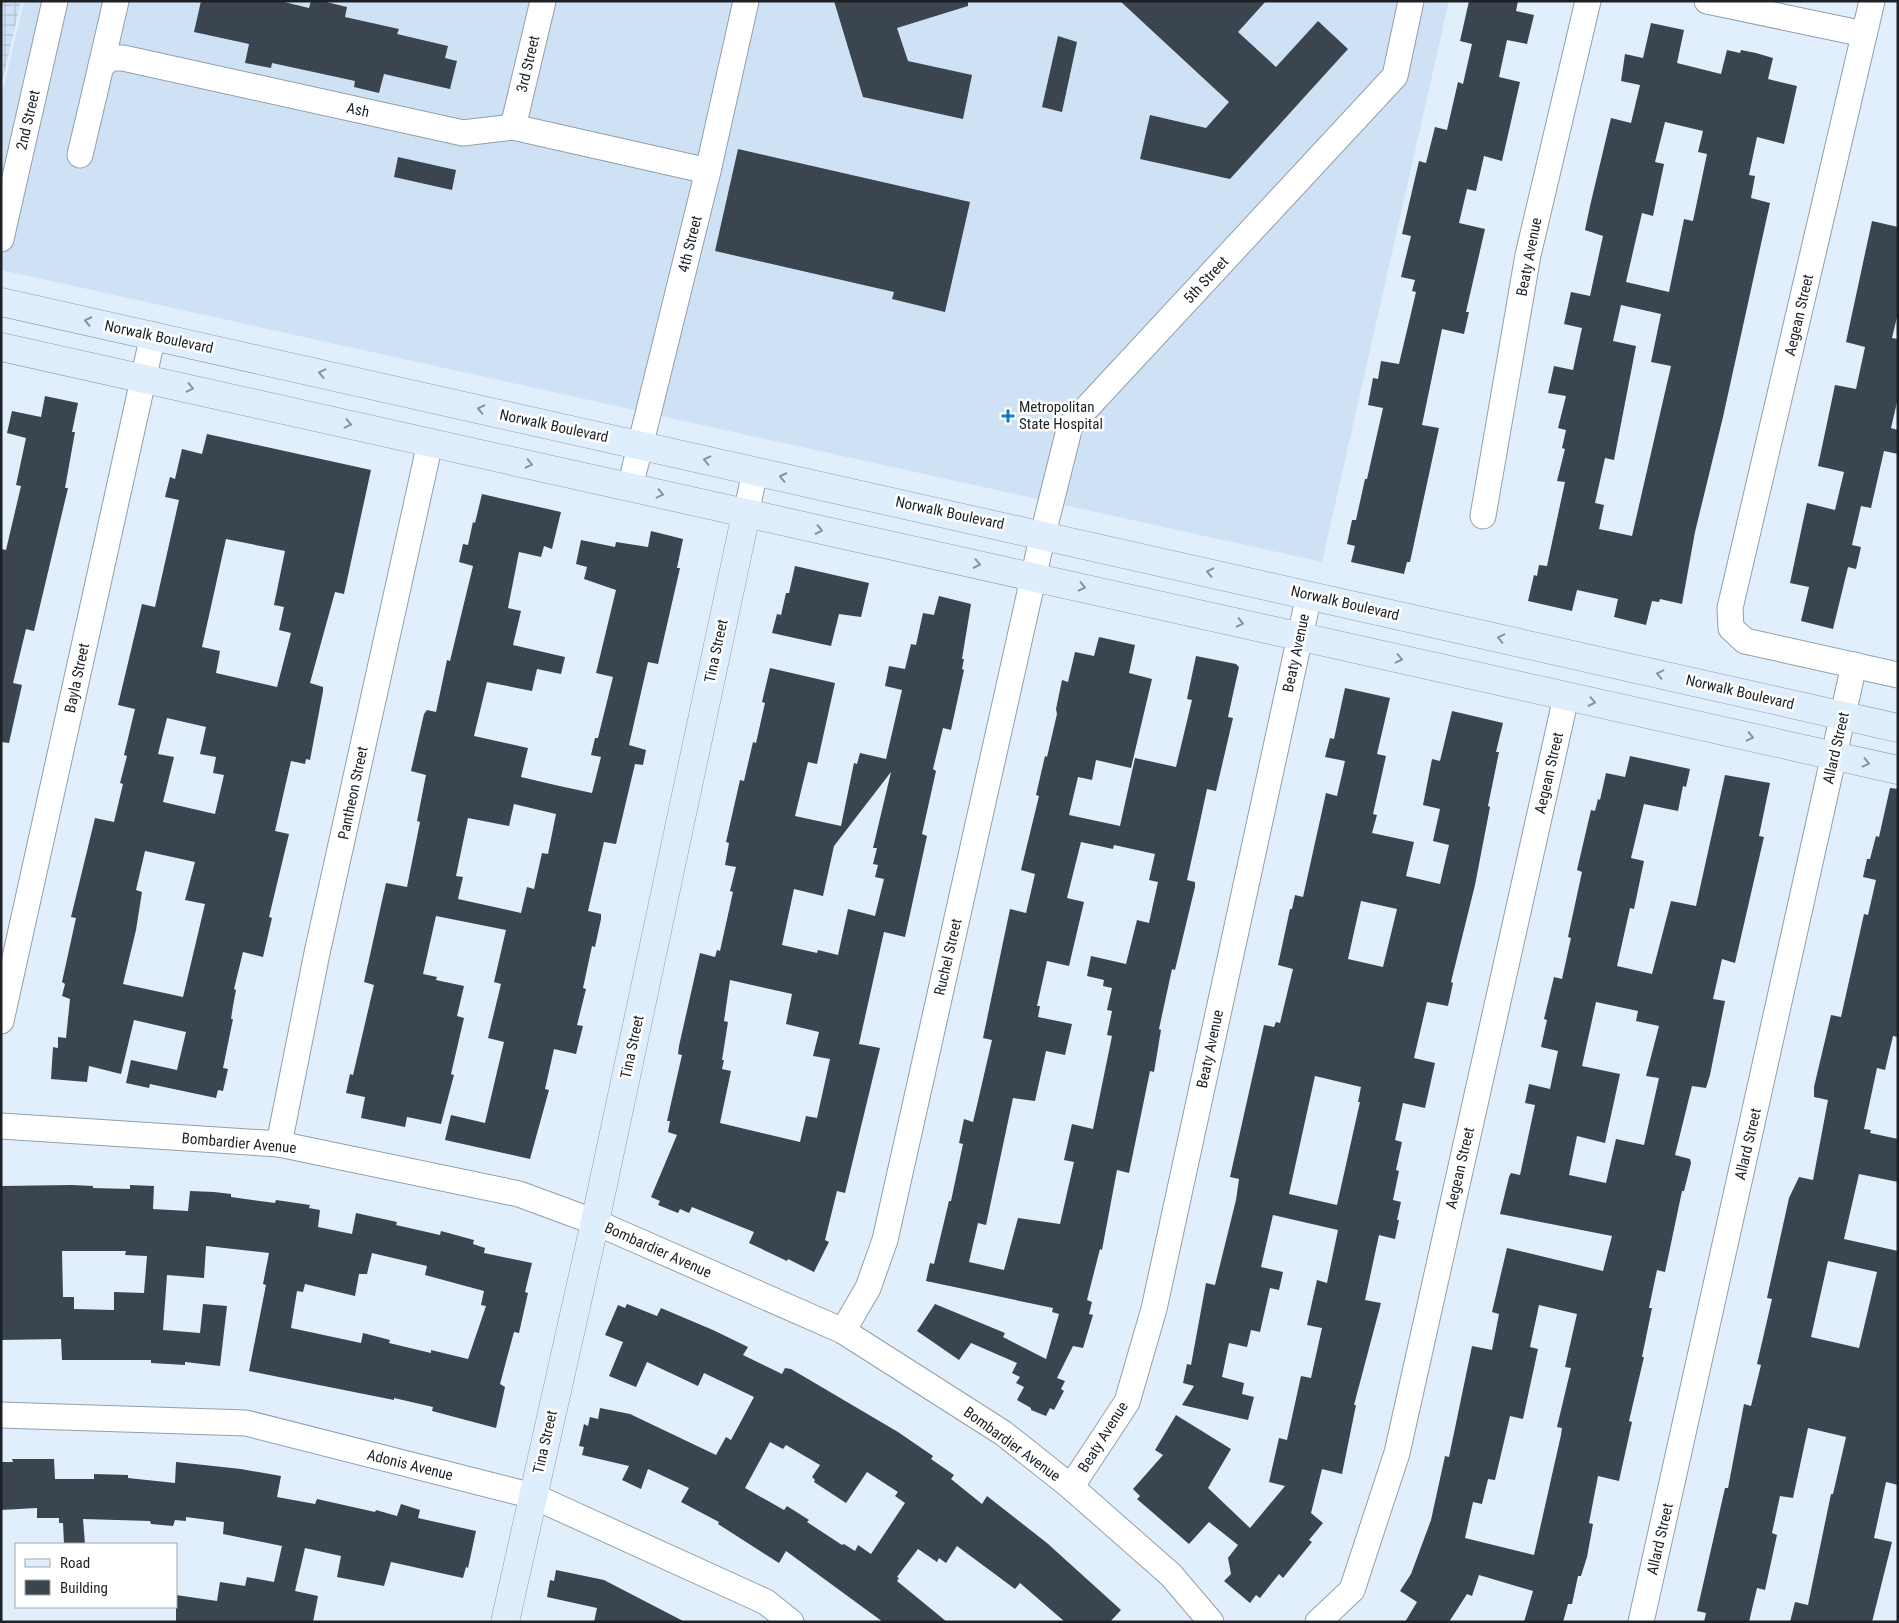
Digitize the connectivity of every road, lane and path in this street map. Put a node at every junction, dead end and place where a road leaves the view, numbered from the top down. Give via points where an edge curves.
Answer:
1 (55, 1) edge
2 (116, 1) edge
3 (543, 1) edge
4 (746, 1) edge
5 (1412, 1) edge
6 (1588, 1) edge
7 (1706, 1) edge
8 (1872, 1) edge
9 (1864, 34) junction
10 (101, 66) junction
11 (513, 127) junction
12 (80, 155) dead end
13 (708, 171) junction
14 (1, 239) edge
15 (1, 302) edge
16 (153, 335) junction
17 (1, 347) edge
18 (142, 378) junction
19 (430, 443) junction
20 (641, 445) junction
21 (755, 471) junction
22 (630, 487) junction
23 (746, 514) junction
24 (1483, 516) dead end
25 (1043, 534) junction
26 (1034, 577) junction
27 (1309, 595) junction
28 (1300, 637) junction
29 (1854, 665) junction
30 (1898, 674) edge
31 (1566, 697) junction
32 (1844, 716) junction
33 (1898, 728) edge
34 (1834, 756) junction
35 (1898, 770) edge
36 (1, 1022) edge
37 (1, 1126) edge
38 (279, 1144) junction
39 (595, 1222) junction
40 (843, 1330) junction
41 (1, 1415) edge
42 (1071, 1487) junction
43 (533, 1496) junction
44 (505, 1622) edge
45 (791, 1622) edge
46 (1211, 1622) edge
47 (1318, 1622) edge
48 (1641, 1622) edge

1 - 14 street, 2nd Street
2 - 10 street
3 - 11 street, 3rd Street
4 - 13 street, 4th Street
5 - 25 street, 5th Street via 1395,76 1070,426
6 - 24 street, Beaty Avenue via 1528,255
7 - 9 street
8 - 9 street, Aegean Street
9 - 29 street, Aegean Street via 1730,608 1731,628 1745,641
10 - 11 street, Ash via 111,58 123,58 463,133
10 - 12 street
11 - 13 street, Ash
13 - 20 street, 4th Street
16 -> 15 main road, Norwalk Boulevard
16 - 18 street, Bayla Street
20 -> 16 main road, Norwalk Boulevard
17 - 18 main road
18 -> 19 main road
18 - 36 street, Bayla Street
19 -> 22 main road
19 - 38 street, Pantheon Street via 317,953
21 -> 20 main road, Norwalk Boulevard
20 - 22 street, 4th Street
21 - 23 street, Tina Street
25 -> 21 main road, Norwalk Boulevard
22 -> 23 main road
23 -> 26 main road
23 - 39 main road, Tina Street
25 - 26 street, 5th Street
27 -> 25 main road, Norwalk Boulevard
26 -> 28 main road
26 - 40 street, Ruchel Street via 885,1240 868,1288
27 - 28 street, Beaty Avenue
32 -> 27 main road, Norwalk Boulevard
28 -> 31 main road
28 - 42 street, Beaty Avenue via 1154,1309 1127,1402
29 - 30 street
29 - 32 street, Allard Street
31 -> 34 main road
31 - 47 street, Aegean Street via 1396,1453 1352,1590
32 - 33 main road, Norwalk Boulevard
32 - 34 street, Allard Street
34 -> 35 main road
34 - 48 street, Allard Street
37 - 38 street, Bombardier Avenue
38 - 39 street, Bombardier Avenue via 519,1194
39 - 40 street, Bombardier Avenue
39 - 43 main road, Tina Street
40 - 42 street, Bombardier Avenue via 1002,1434
41 - 43 street, Adonis Avenue via 246,1423
42 - 46 street, Bombardier Avenue via 1171,1575
43 - 44 main road, Tina Street
43 - 45 street, Adonis Avenue via 766,1602

